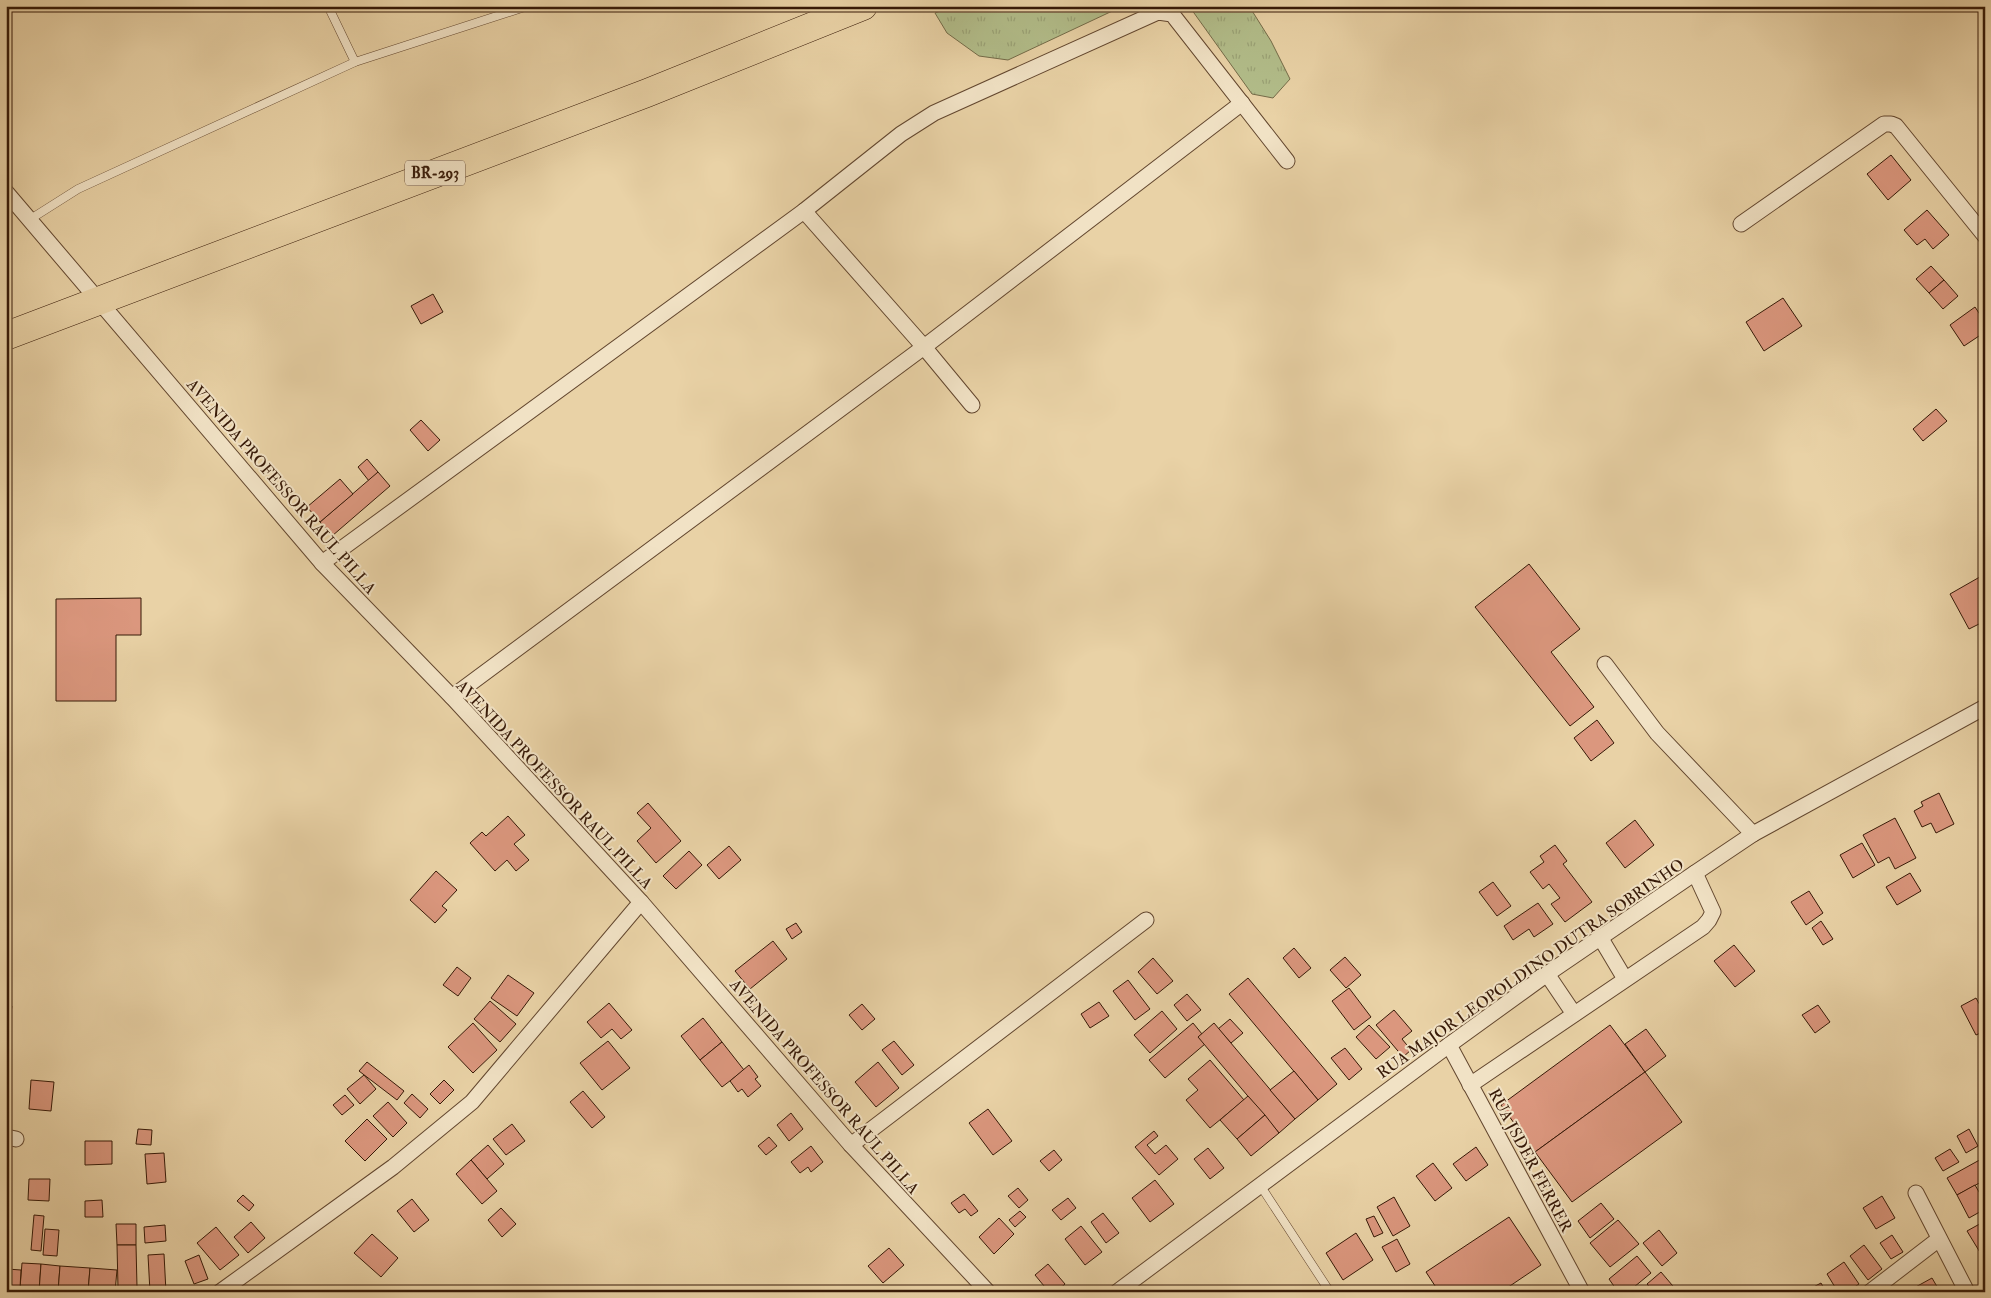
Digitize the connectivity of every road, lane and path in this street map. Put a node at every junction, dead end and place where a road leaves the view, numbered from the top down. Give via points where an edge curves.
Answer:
1 (328, 6) edge
2 (862, 6) edge
3 (525, 7) edge
4 (355, 62) junction
5 (1242, 103) junction
6 (1287, 161) dead end
7 (6, 192) edge
8 (804, 211) junction
9 (30, 220) junction
10 (1741, 224) dead end
11 (1985, 236) edge
12 (97, 300) junction
13 (6, 336) edge
14 (924, 347) junction
15 (972, 405) dead end
16 (322, 563) junction
17 (1605, 664) dead end
18 (452, 697) junction
19 (1985, 707) edge
20 (1754, 834) junction
21 (1694, 873) junction
22 (641, 902) junction
23 (1146, 920) dead end
24 (1600, 937) junction
25 (1547, 974) junction
26 (1625, 979) junction
27 (1574, 1014) junction
28 (1449, 1045) junction
29 (1470, 1085) junction
30 (851, 1146) junction
31 (1260, 1185) junction
32 (1916, 1193) dead end
33 (1939, 1239) junction
34 (220, 1292) edge
35 (988, 1292) edge
36 (1117, 1292) edge
37 (1330, 1292) edge
38 (1582, 1292) edge
39 (1870, 1292) edge
40 (1968, 1292) edge

1 - 4 lane
2 - 12 highway, BR-293 via 647,93
3 - 4 lane
4 - 9 lane via 78,189
5 - 6 street
5 - 8 street via 1172,14 1158,12 934,113 901,134
5 - 14 street
7 - 9 street, AVENIDA PROFESSOR RAUL PILLA
8 - 14 street
8 - 16 street
9 - 12 street, AVENIDA PROFESSOR RAUL PILLA
10 - 11 street via 1884,124 1891,124 1896,126
12 - 13 highway, BR-293
12 - 16 street, AVENIDA PROFESSOR RAUL PILLA
14 - 15 street
14 - 18 street
16 - 18 street, AVENIDA PROFESSOR RAUL PILLA
17 - 20 street via 1657,733
18 - 22 street, AVENIDA PROFESSOR RAUL PILLA
19 - 20 street, RUA MAJOR LEOPOLDINO DUTRA SOBRINHO
20 - 21 street, RUA MAJOR LEOPOLDINO DUTRA SOBRINHO
21 - 24 street, RUA MAJOR LEOPOLDINO DUTRA SOBRINHO
21 - 26 street via 1712,912 1709,920
22 - 30 street, AVENIDA PROFESSOR RAUL PILLA
22 - 34 street via 472,1102 393,1167
23 - 30 street
24 - 25 street, RUA MAJOR LEOPOLDINO DUTRA SOBRINHO
24 - 26 street
25 - 27 street
25 - 28 street, RUA MAJOR LEOPOLDINO DUTRA SOBRINHO
26 - 27 street
27 - 29 street
28 - 29 street, RUA JSDER FERRER
28 - 31 street, RUA MAJOR LEOPOLDINO DUTRA SOBRINHO
29 - 38 street, RUA JSDER FERRER
30 - 35 street, AVENIDA PROFESSOR RAUL PILLA
31 - 36 street, RUA MAJOR LEOPOLDINO DUTRA SOBRINHO
31 - 37 lane
32 - 33 street
33 - 39 street
33 - 40 street

